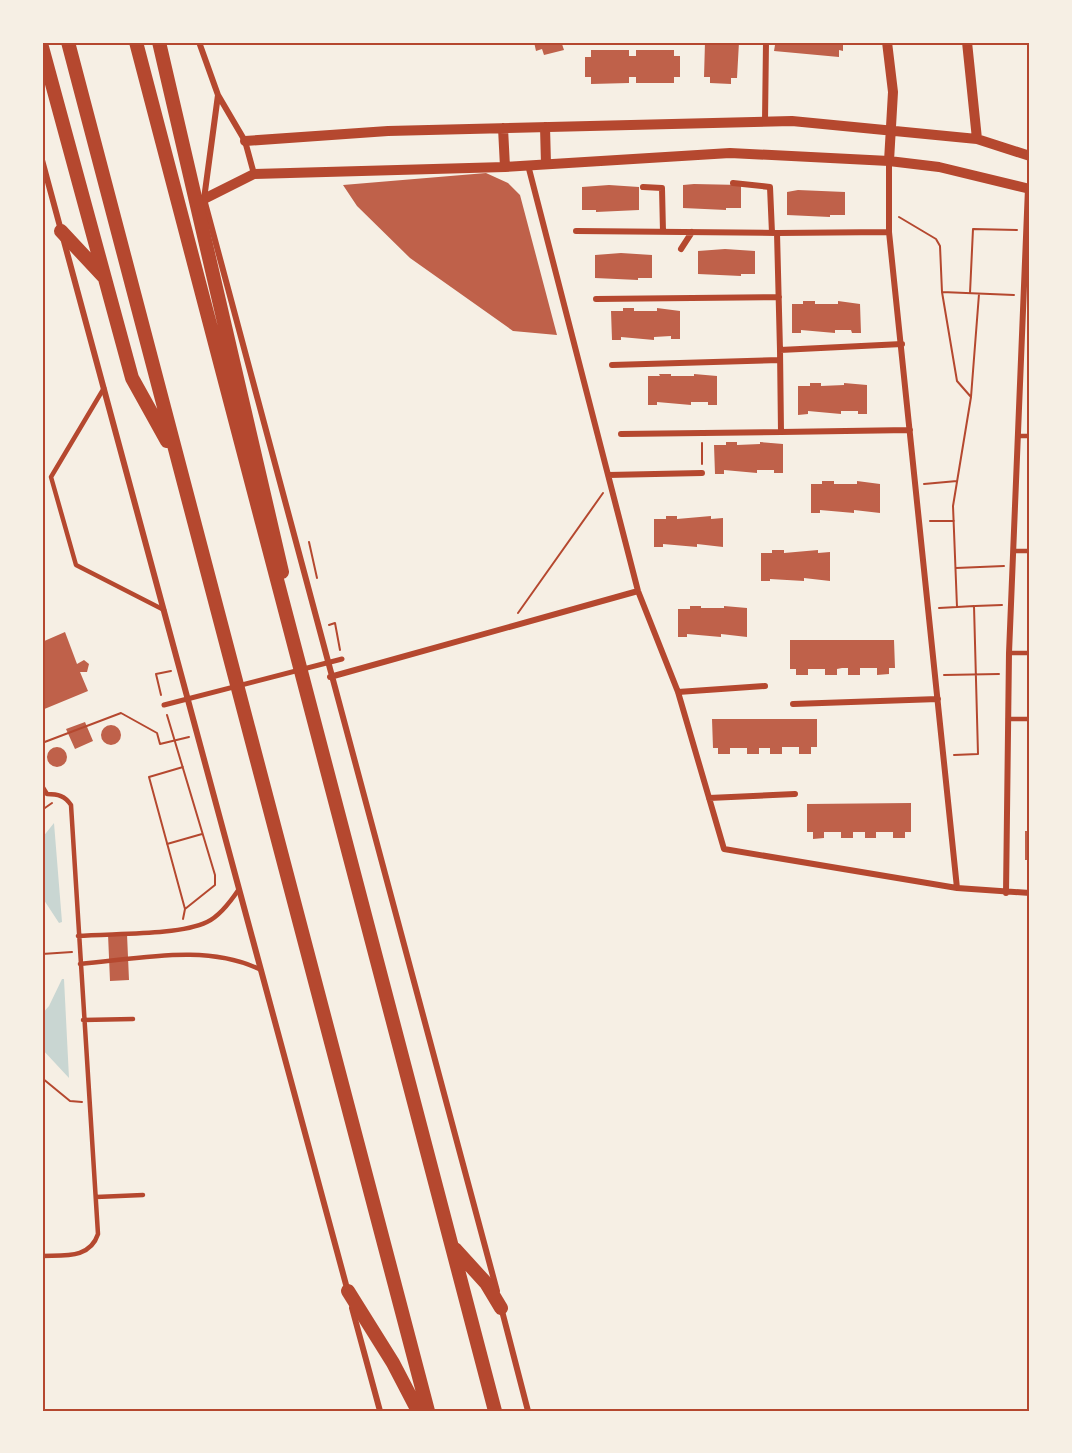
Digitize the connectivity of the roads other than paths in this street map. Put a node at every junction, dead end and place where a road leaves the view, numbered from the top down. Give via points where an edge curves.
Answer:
1 (68, 42) edge
2 (136, 42) edge
3 (159, 42) edge
4 (199, 42) edge
5 (766, 42) edge
6 (887, 42) edge
7 (967, 42) edge
8 (42, 47) edge
9 (218, 95) junction
10 (765, 122) junction
11 (545, 127) junction
12 (502, 128) junction
13 (890, 130) junction
14 (977, 139) junction
15 (245, 141) junction
16 (1030, 156) edge
17 (42, 160) edge
18 (889, 161) junction
19 (546, 164) junction
20 (528, 165) junction
21 (506, 166) junction
22 (254, 174) junction
23 (734, 183) dead end
24 (643, 187) dead end
25 (1029, 189) edge
26 (204, 199) junction
27 (61, 231) junction
28 (576, 231) dead end
29 (663, 232) junction
30 (692, 232) junction
31 (890, 232) junction
32 (774, 233) junction
33 (681, 249) dead end
34 (105, 278) junction
35 (1027, 295) edge
36 (779, 297) junction
37 (596, 299) dead end
38 (902, 345) junction
39 (780, 350) junction
40 (780, 360) junction
41 (612, 365) dead end
42 (104, 388) junction
43 (910, 430) junction
44 (781, 432) junction
45 (621, 434) dead end
46 (1018, 436) junction
47 (1030, 436) edge
48 (178, 460) junction
49 (702, 473) road end
50 (608, 475) junction
51 (1013, 551) junction
52 (1030, 552) edge
53 (638, 591) junction
54 (164, 610) junction
55 (287, 619) junction
56 (1009, 653) junction
57 (1030, 653) edge
58 (342, 659) road end
59 (330, 677) junction
60 (765, 686) dead end
61 (678, 692) junction
62 (938, 699) junction
63 (793, 704) dead end
64 (164, 705) road end
65 (1008, 719) junction
66 (1030, 719) edge
67 (42, 786) edge
68 (795, 794) dead end
69 (709, 798) junction
70 (957, 888) junction
71 (239, 889) junction
72 (1006, 893) junction
73 (1030, 893) edge
74 (78, 936) junction
75 (80, 964) junction
76 (261, 970) junction
77 (133, 1019) dead end
78 (83, 1020) junction
79 (143, 1196) dead end
80 (96, 1197) junction
81 (450, 1243) junction
82 (42, 1256) edge
83 (348, 1291) junction
84 (501, 1308) junction
85 (380, 1411) edge
86 (418, 1411) edge
87 (428, 1411) edge
88 (495, 1411) edge
89 (528, 1411) edge

1 - 48 highway
2 - 55 highway
3 - 55 highway via 280,555
4 - 9 street
5 - 10 street
6 - 13 street via 893,92
7 - 14 street
8 - 34 highway
9 - 15 street
9 - 26 street
10 - 11 street
10 - 13 street
11 - 12 street
11 - 19 street
12 - 15 street via 388,130
12 - 21 street
13 - 14 street
13 - 18 street
14 - 16 street
15 - 22 street
17 - 27 street
18 - 19 street via 730,153
18 - 25 street via 939,167
18 - 31 street
19 - 20 street
20 - 21 street
20 - 50 street
21 - 22 street
22 - 26 street
23 - 32 street via 770,187
24 - 29 street via 662,188
25 - 35 street
26 - 59 street
27 - 34 highway
27 - 42 street
28 - 29 street
29 - 30 street
30 - 32 street
30 - 33 street
31 - 32 street
31 - 38 street
32 - 36 street
34 - 48 highway via 132,378
35 - 46 street
36 - 37 street
36 - 39 street
38 - 39 street
38 - 43 street
39 - 40 street
40 - 41 street
40 - 44 street
42 - 54 street
42 - 54 lane via 51,477 76,565
43 - 44 street
43 - 62 street
44 - 45 street
46 - 47 lane
46 - 51 street
48 - 87 highway
49 - 50 street
50 - 53 street
51 - 52 lane
51 - 56 street
53 - 59 street
53 - 61 street
54 - 71 street
55 - 81 highway
56 - 57 lane
56 - 65 street
58 - 64 street
59 - 84 street
60 - 61 street
61 - 69 street
62 - 63 street
62 - 70 street
65 - 66 lane
65 - 72 street
67 - 74 lane via 47,794 66,799 71,805
68 - 69 street
69 - 70 street via 724,849
70 - 72 street
71 - 74 lane via 208,922 180,930
71 - 76 street
72 - 73 street
74 - 75 lane
75 - 76 lane via 202,954 242,960
75 - 78 lane
76 - 83 street
77 - 78 lane
78 - 80 lane
79 - 80 lane
80 - 82 lane via 95,1244 81,1254
81 - 84 highway via 486,1283
81 - 88 highway
83 - 85 street
83 - 86 highway
84 - 89 street

